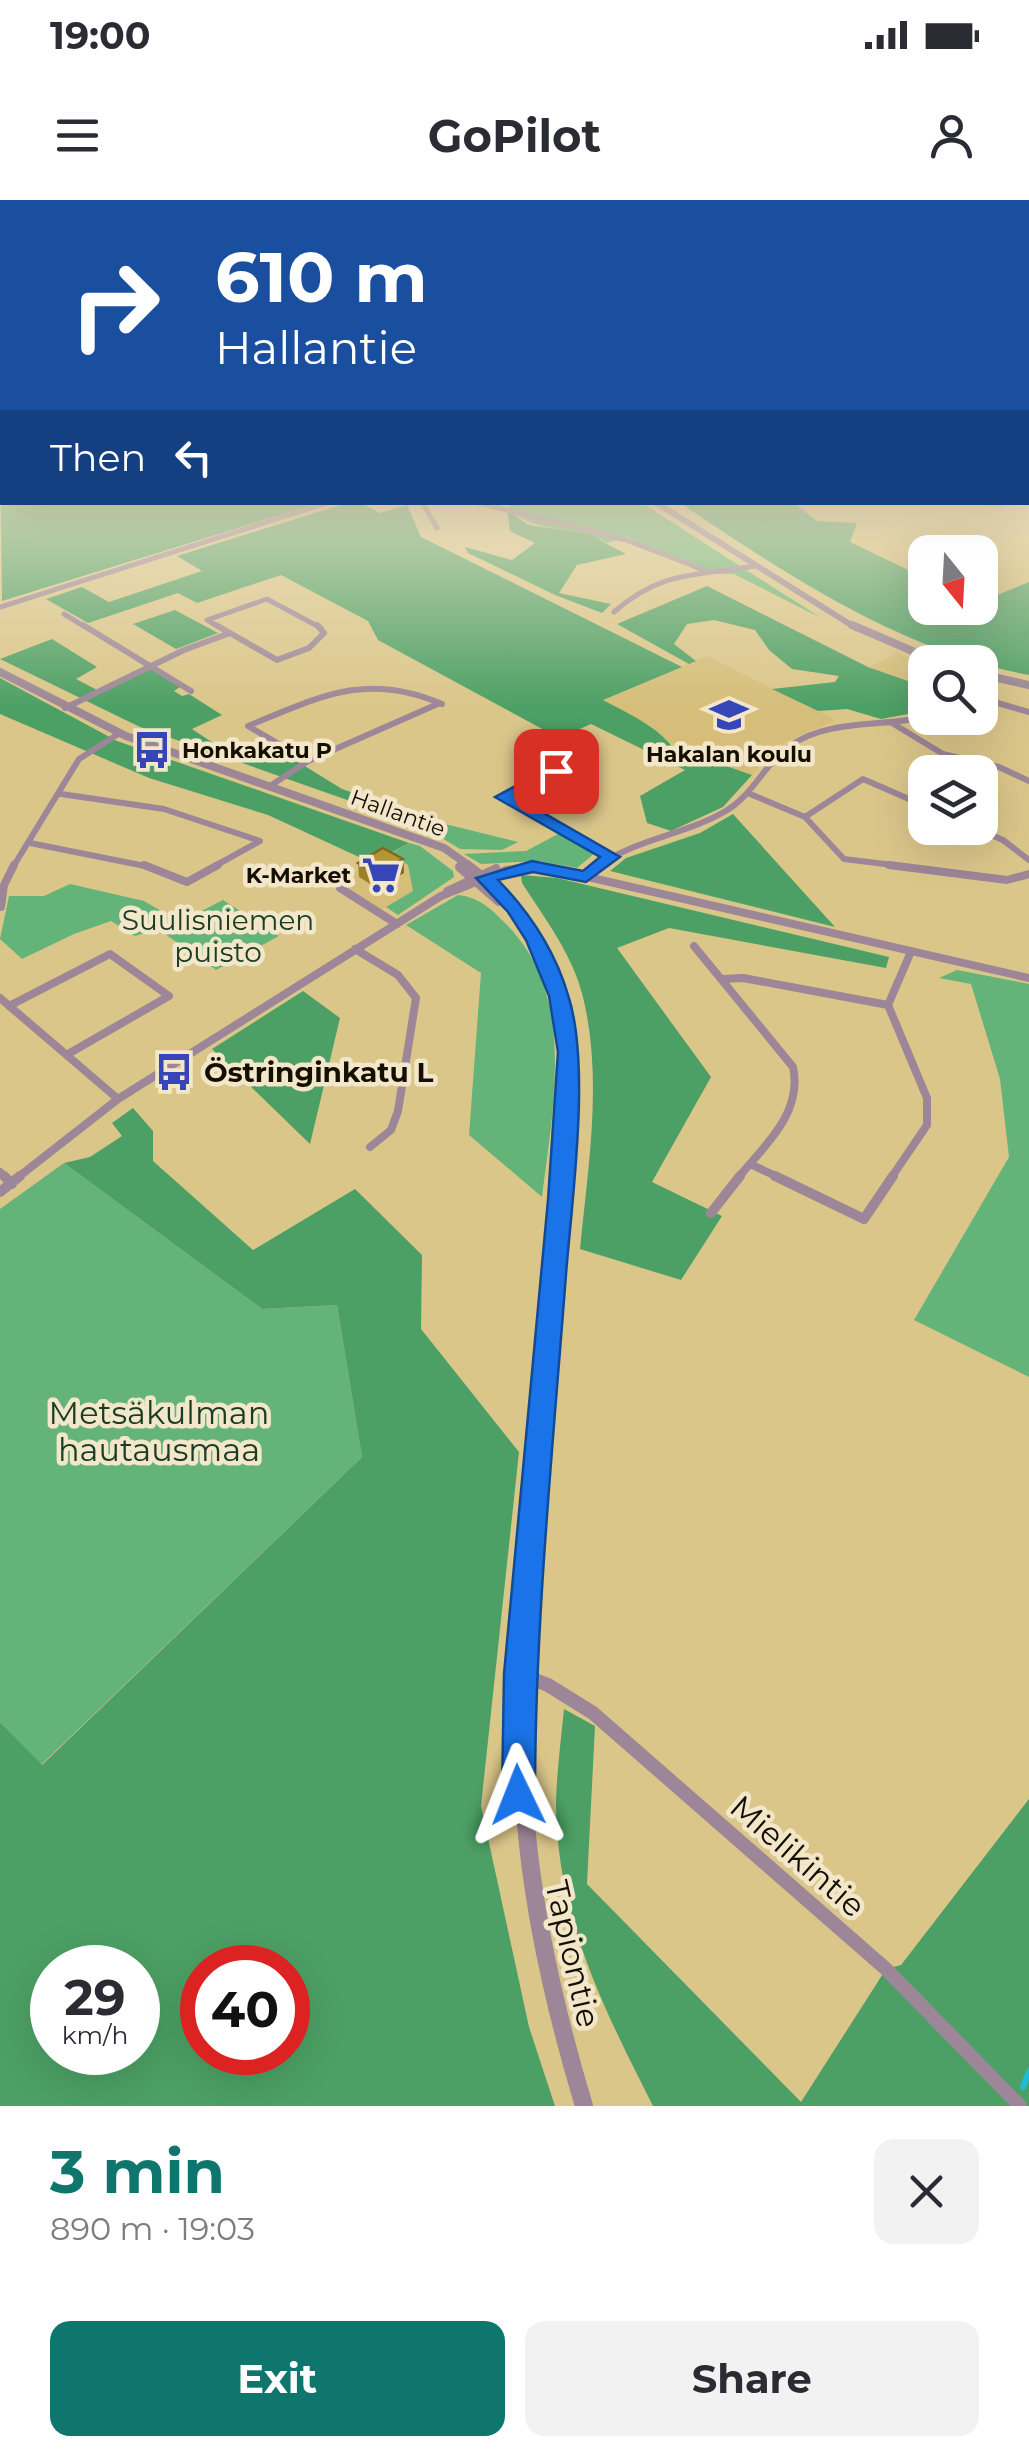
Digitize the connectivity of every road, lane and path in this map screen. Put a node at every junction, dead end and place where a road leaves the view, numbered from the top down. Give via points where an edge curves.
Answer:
1 (239, 531) edge
2 (590, 531) edge
3 (701, 531) edge
4 (755, 566) junction
5 (706, 571) junction
6 (0, 607) edge
7 (614, 612) dead end
8 (64, 614) dead end
9 (230, 634) junction
10 (908, 650) edge
11 (152, 666) junction
12 (0, 672) edge
13 (998, 678) edge
14 (1029, 685) edge
15 (191, 691) dead end
16 (998, 703) edge
17 (66, 708) junction
18 (1029, 712) edge
19 (908, 721) edge
20 (892, 723) junction
21 (120, 733) junction
22 (308, 761) junction
23 (556, 771) dead end
24 (1029, 780) edge
25 (270, 786) junction
26 (61, 794) junction
27 (750, 794) junction
28 (908, 799) edge
29 (805, 817) junction
30 (998, 838) edge
31 (30, 843) junction
32 (612, 857) junction
33 (1029, 860) edge
34 (1029, 874) edge
35 (478, 877) junction
36 (586, 877) junction
37 (340, 888) dead end
38 (0, 907) edge
39 (397, 924) junction
40 (694, 946) dead end
41 (355, 949) junction
42 (910, 954) junction
43 (1029, 978) edge
44 (723, 979) junction
45 (0, 998) edge
46 (888, 1005) junction
47 (9, 1006) junction
48 (68, 1054) junction
49 (118, 1099) junction
50 (370, 1147) dead end
51 (750, 1164) junction
52 (0, 1172) edge
53 (12, 1184) junction
54 (0, 1192) edge
55 (710, 1213) dead end
56 (520, 1674) junction
57 (584, 2106) edge
58 (1020, 2106) edge

1 - 6 street
2 - 5 street
3 - 4 street
4 - 5 street
4 - 10 street via 861,631
5 - 7 street via 670,574
8 - 11 street
9 - 9 street via 207,620 267,599 324,633 277,660
9 - 11 street
11 - 15 street
11 - 17 street
12 - 17 street, Hallantie
13 - 14 street
16 - 18 street
17 - 21 street, Hallantie
19 - 20 street
20 - 24 street via 930,748
20 - 27 street via 798,740 779,752
21 - 25 street, Hallantie
21 - 26 street via 79,758
22 - 22 street via 441,703 405,687 356,686 248,726
22 - 25 street
23 - 32 street via 504,797
25 - 35 street, Hallantie via 406,832
26 - 31 street
26 - 31 street via 164,808 260,841 187,882 137,862
27 - 29 street
27 - 32 street via 695,828
28 - 29 street via 863,779
29 - 34 street via 844,859 1006,880
30 - 33 street
31 - 38 street via 4,884
32 - 36 street
35 - 36 street via 532,866
35 - 39 street
35 - 56 street, Tapiontie via 516,909 535,940 559,996 568,1067
36 - 42 street
37 - 39 street
39 - 41 street
40 - 44 street
41 - 49 street
41 - 50 street via 412,987 416,998 398,1110 391,1130
42 - 43 street
42 - 46 street
44 - 46 street
44 - 51 street via 793,1067 798,1085 790,1112
45 - 47 street
46 - 51 street via 926,1098 927,1125 864,1219
47 - 48 street
47 - 48 street via 110,954 169,996
48 - 49 street
49 - 53 street
51 - 55 street
52 - 53 street
53 - 54 street
56 - 57 street, Tapiontie via 516,1761 530,1904 552,2006
56 - 58 street, Mielikintie via 593,1714 886,1969

